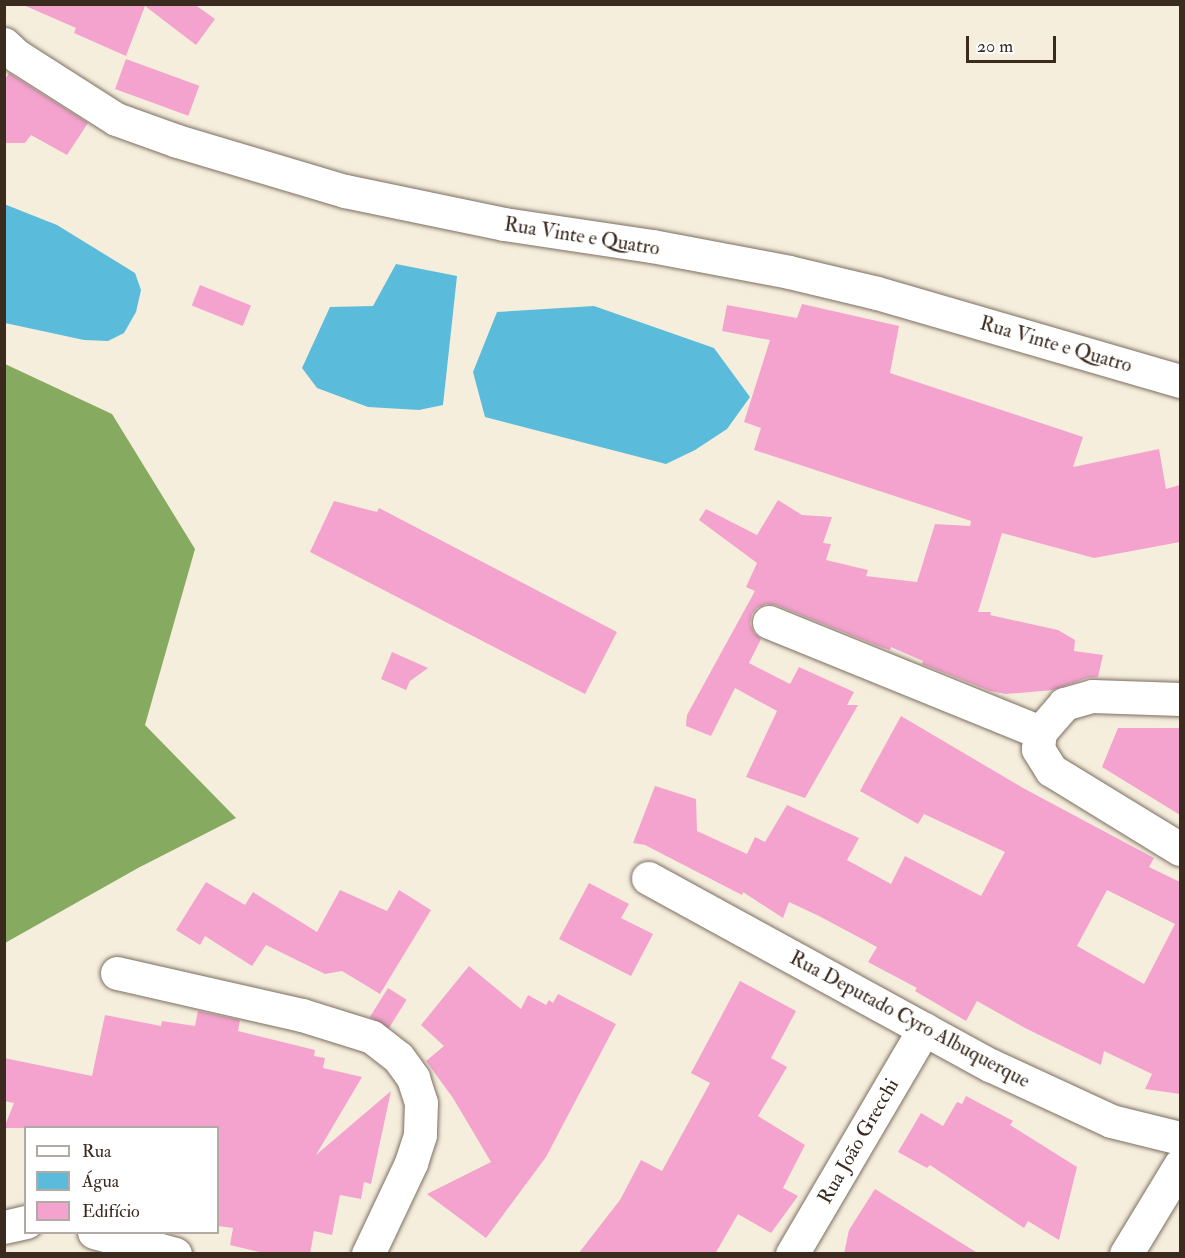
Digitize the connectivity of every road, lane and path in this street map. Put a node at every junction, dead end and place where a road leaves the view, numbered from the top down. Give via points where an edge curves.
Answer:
1 (4, 44) edge
2 (1180, 381) edge
3 (769, 622) dead end
4 (1180, 699) edge
5 (1040, 732) junction
6 (1180, 849) edge
7 (648, 878) dead end
8 (117, 973) dead end
9 (924, 1029) junction
10 (1180, 1138) edge
11 (1180, 1165) edge
12 (24, 1222) edge
13 (4, 1227) edge
14 (98, 1234) edge
15 (175, 1254) edge
16 (368, 1254) edge
17 (792, 1254) edge
18 (1126, 1254) edge

1 - 2 street, Rua Vinte e Quatro via 116,119 345,191 504,224 789,272 923,306
3 - 5 street
4 - 5 street via 1092,696 1064,704
5 - 6 street via 1038,749 1051,770
7 - 9 street, Rua Deputado Cyro Albuquerque
8 - 16 street via 302,1015 372,1037 398,1057 413,1078 421,1103 420,1136
9 - 10 street, Rua Deputado Cyro Albuquerque via 990,1065 1112,1121
9 - 17 street, Rua João Grecchi
11 - 18 street
12 - 13 street
14 - 15 street

